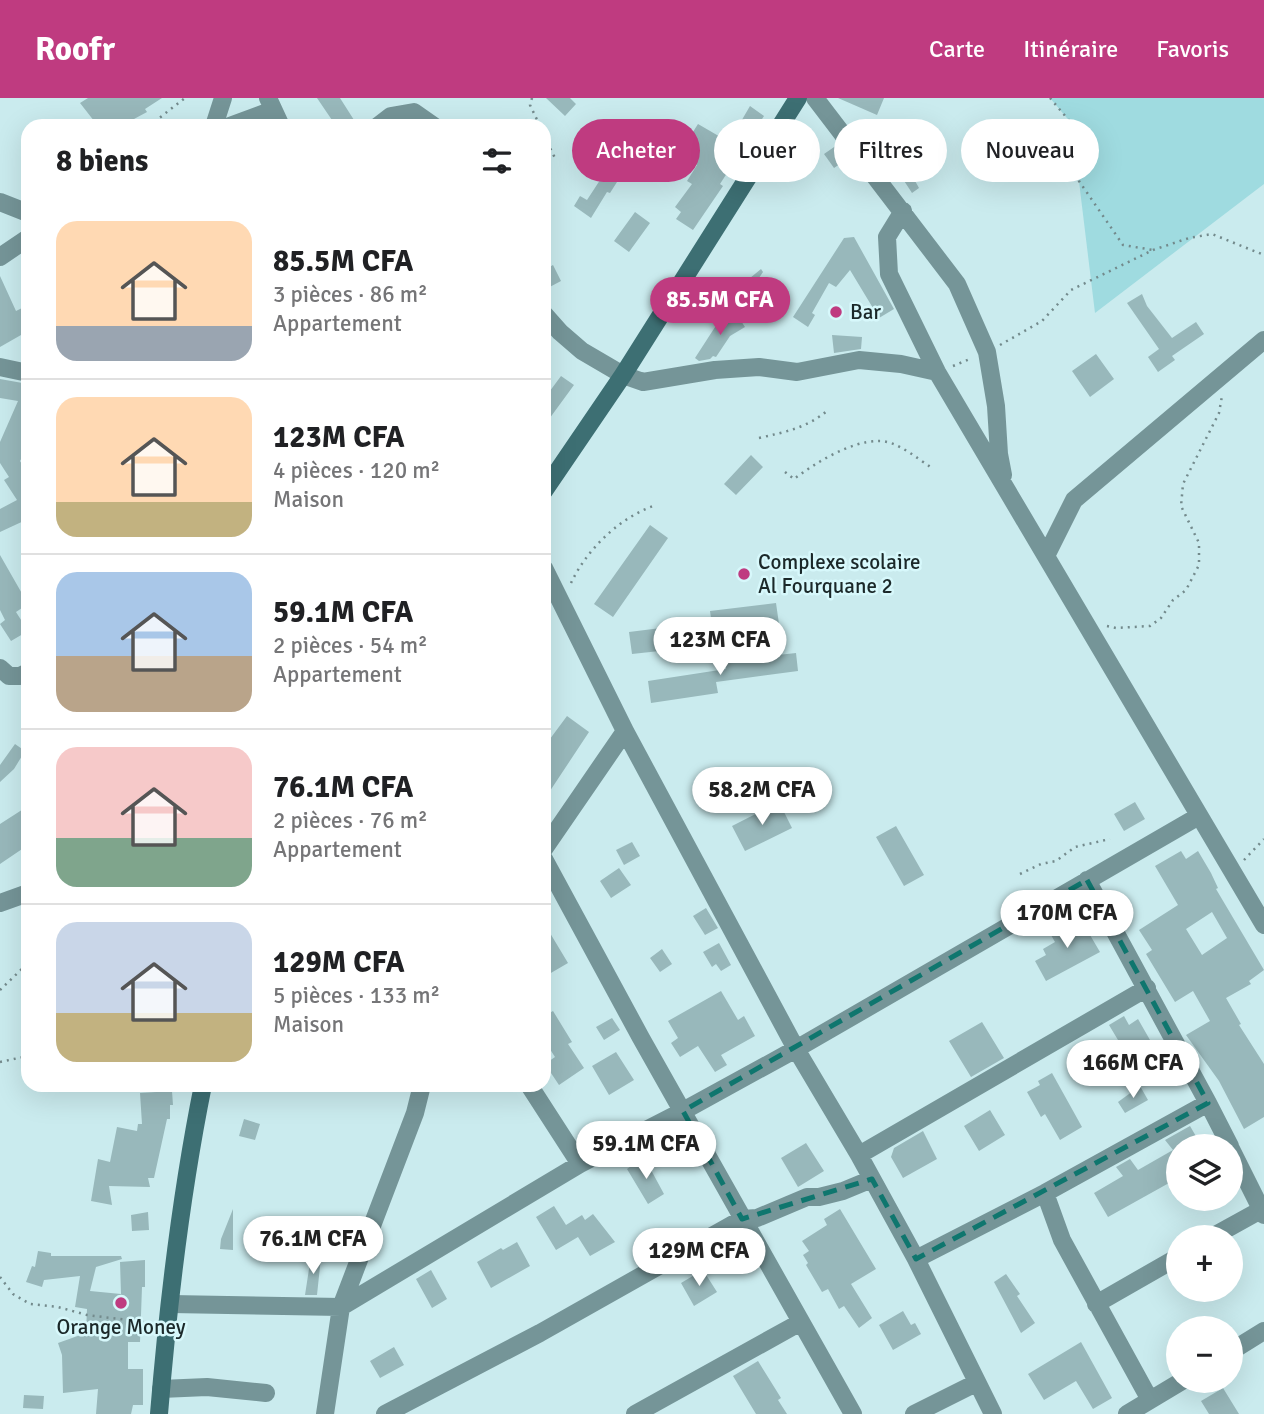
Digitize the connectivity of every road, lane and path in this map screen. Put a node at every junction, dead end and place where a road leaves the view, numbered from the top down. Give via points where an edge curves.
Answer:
1 (186, 98) edge
2 (223, 98) edge
3 (532, 98) edge
4 (798, 98) edge
5 (815, 98) edge
6 (1050, 98) edge
7 (270, 104) edge
8 (158, 119) edge
9 (216, 119) edge
10 (243, 119) edge
11 (387, 119) edge
12 (424, 119) edge
13 (537, 119) edge
14 (551, 150) edge
15 (555, 158) dead end
16 (0, 202) edge
17 (21, 210) edge
18 (903, 211) junction
19 (21, 243) edge
20 (1153, 250) junction
21 (1264, 255) edge
22 (0, 257) edge
23 (551, 322) edge
24 (1264, 340) edge
25 (987, 352) junction
26 (0, 367) edge
27 (21, 372) edge
28 (937, 372) junction
29 (623, 375) junction
30 (1222, 376) junction
31 (828, 410) dead end
32 (759, 438) dead end
33 (932, 468) dead end
34 (785, 472) dead end
35 (551, 481) edge
36 (1005, 486) junction
37 (656, 505) dead end
38 (1046, 556) junction
39 (551, 582) edge
40 (561, 603) junction
41 (1085, 621) junction
42 (0, 668) edge
43 (21, 676) edge
44 (625, 731) junction
45 (1199, 816) junction
46 (551, 839) edge
47 (1110, 839) dead end
48 (1264, 839) edge
49 (1231, 869) junction
50 (551, 872) edge
51 (1020, 874) dead end
52 (1087, 880) junction
53 (21, 896) edge
54 (0, 903) edge
55 (1264, 925) edge
56 (21, 969) edge
57 (1147, 988) junction
58 (0, 990) edge
59 (796, 1049) junction
60 (21, 1058) edge
61 (0, 1062) edge
62 (202, 1092) edge
63 (420, 1092) edge
64 (534, 1092) edge
65 (1208, 1103) junction
66 (683, 1111) junction
67 (1224, 1134) edge
68 (859, 1155) junction
69 (580, 1164) junction
70 (1243, 1173) edge
71 (872, 1179) junction
72 (1045, 1193) junction
73 (1262, 1212) edge
74 (742, 1219) junction
75 (1236, 1225) edge
76 (916, 1259) junction
77 (1166, 1264) edge
78 (0, 1277) edge
79 (171, 1304) junction
80 (1096, 1304) junction
81 (341, 1307) junction
82 (801, 1322) junction
83 (168, 1323) junction
84 (1264, 1331) edge
85 (1243, 1344) edge
86 (976, 1383) junction
87 (161, 1389) junction
88 (1166, 1390) edge
89 (266, 1393) dead end
90 (1150, 1400) junction
91 (159, 1414) edge
92 (324, 1414) edge
93 (385, 1414) edge
94 (635, 1414) edge
95 (853, 1414) edge
96 (914, 1414) edge
97 (993, 1414) edge
98 (1126, 1414) edge

1 - 8 path
2 - 9 street
3 - 13 path
4 - 29 street
5 - 18 street
6 - 20 path via 1072,124 1079,181 1123,245
7 - 10 street
11 - 12 street via 414,112
14 - 15 path
16 - 17 street
18 - 25 street via 957,284
18 - 28 street via 887,237 889,274
19 - 22 street
20 - 21 path via 1212,234
20 - 25 path via 1072,290 1042,321
23 - 29 street via 582,351
24 - 30 street
25 - 28 path
25 - 36 street
26 - 27 street
28 - 29 street via 859,360 797,372 759,366 643,382
28 - 36 street
29 - 35 street
30 - 38 street via 1074,500
30 - 41 path via 1219,413 1183,484 1181,506 1199,543 1199,565 1186,590 1150,626 1116,628
31 - 32 path via 793,431
33 - 34 path via 880,440 844,449 794,479
36 - 38 street
37 - 40 path via 640,510 613,530 578,568
38 - 41 street
39 - 40 street
40 - 44 street
41 - 45 street
42 - 43 street via 9,676
44 - 46 street
44 - 59 street
45 - 49 street
45 - 52 street
47 - 51 path via 1075,847 1056,861
48 - 49 path
49 - 55 street
50 - 66 street
52 - 57 street
52 - 59 street
53 - 54 street
56 - 58 path
57 - 65 street
57 - 68 street
59 - 66 street
59 - 68 street
60 - 61 path
62 - 79 street via 186,1171
63 - 81 street
64 - 69 street
65 - 67 street
65 - 72 street
66 - 69 street
66 - 74 street
68 - 71 street
69 - 81 street
70 - 73 street
71 - 74 street
71 - 76 street
72 - 76 street
72 - 80 street via 1062,1240
73 - 75 street
74 - 82 street
74 - 93 street
76 - 86 street
77 - 80 street
78 - 83 path via 13,1294 30,1304
79 - 81 street
79 - 83 street
80 - 90 street
81 - 92 street
82 - 94 street
82 - 95 street
83 - 87 street
84 - 85 street
86 - 96 street
86 - 97 street
87 - 89 street via 206,1387
87 - 91 street
88 - 90 street
90 - 98 street

